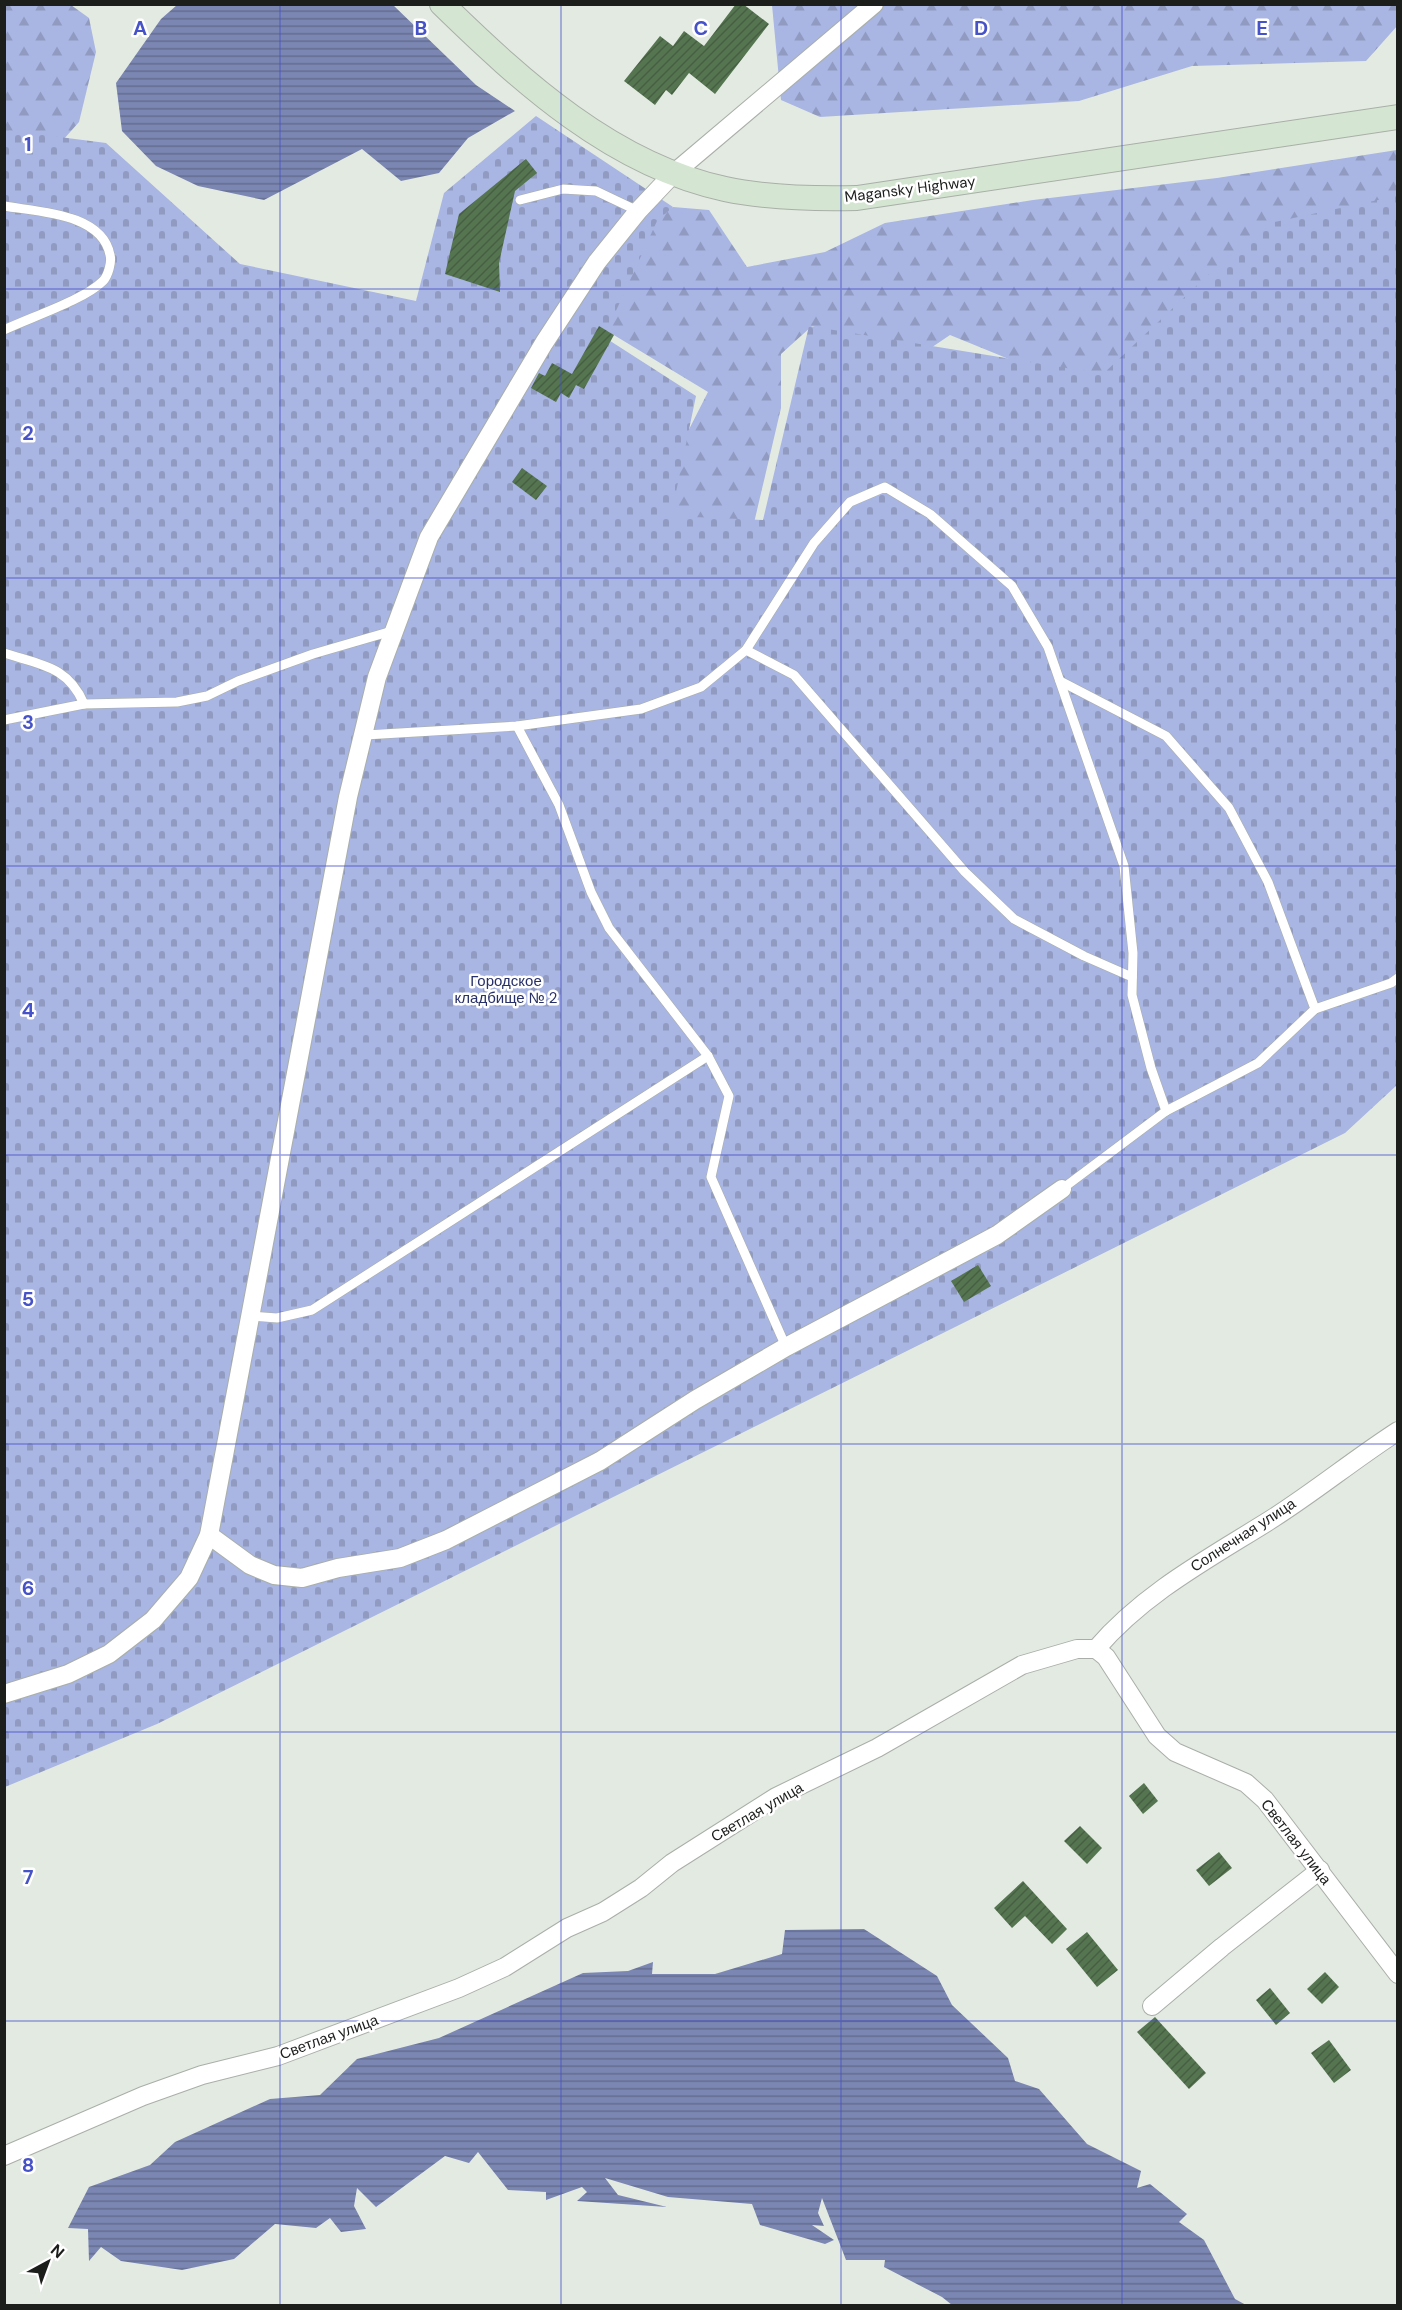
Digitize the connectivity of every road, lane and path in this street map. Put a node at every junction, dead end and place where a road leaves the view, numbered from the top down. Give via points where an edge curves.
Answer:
1 (442, 4) edge
2 (874, 4) edge
3 (1398, 117) edge
4 (673, 174) junction
5 (520, 200) dead end
6 (4, 206) edge
7 (638, 211) junction
8 (4, 330) edge
9 (392, 631) junction
10 (746, 650) junction
11 (4, 652) edge
12 (1060, 681) junction
13 (84, 704) junction
14 (4, 720) edge
15 (517, 726) junction
16 (365, 735) junction
17 (1132, 977) junction
18 (1398, 978) edge
19 (1315, 1009) junction
20 (708, 1056) junction
21 (1166, 1111) junction
22 (1062, 1189) joint
23 (252, 1316) junction
24 (786, 1347) junction
25 (1398, 1431) edge
26 (209, 1535) junction
27 (1096, 1649) junction
28 (4, 1694) edge
29 (1320, 1870) junction
30 (1398, 1974) edge
31 (1152, 2006) dead end
32 (4, 2156) edge

1 - 4 main road, Magansky Highway via 517,74 566,113 608,141
2 - 4 street
3 - 4 main road, Magansky Highway via 857,198 802,199 725,189
4 - 7 street
5 - 7 lane via 562,189 596,191
6 - 8 lane via 63,216 89,226 108,244 111,260 105,280 82,295
7 - 9 street via 597,262 544,343 429,537
9 - 13 lane via 313,654 207,696 177,702
9 - 16 street
10 - 12 lane via 814,543 850,502 885,487 930,514 1012,586 1048,647
10 - 15 lane via 701,687 641,709
10 - 17 lane via 794,675 965,872 1014,919
11 - 13 lane via 68,677
12 - 17 lane via 1124,866
12 - 19 lane via 1166,736 1228,808 1268,882
13 - 14 lane
15 - 16 lane
15 - 20 lane via 560,805 591,892 609,928
16 - 23 street via 348,797
17 - 21 lane via 1135,1005
18 - 19 lane
19 - 21 lane via 1258,1064
20 - 23 lane via 312,1310 277,1318
20 - 24 lane via 729,1096 711,1177
21 - 22 lane
22 - 24 street via 987,1241
23 - 26 street
24 - 26 street via 600,1461 446,1540 400,1558 302,1578 274,1575 249,1565
25 - 27 street, Солнечная улица via 1269,1521 1170,1581
26 - 28 street via 189,1578 153,1620 109,1654 68,1674
27 - 29 street, Светлая улица via 1106,1657 1157,1736 1174,1752 1246,1783 1265,1800
27 - 32 street, Светлая улица via 1077,1648 1022,1665 868,1752 776,1797 603,1912 567,1928 505,1967 278,2056 202,2074 143,2096
29 - 30 street, Светлая улица
29 - 31 street

